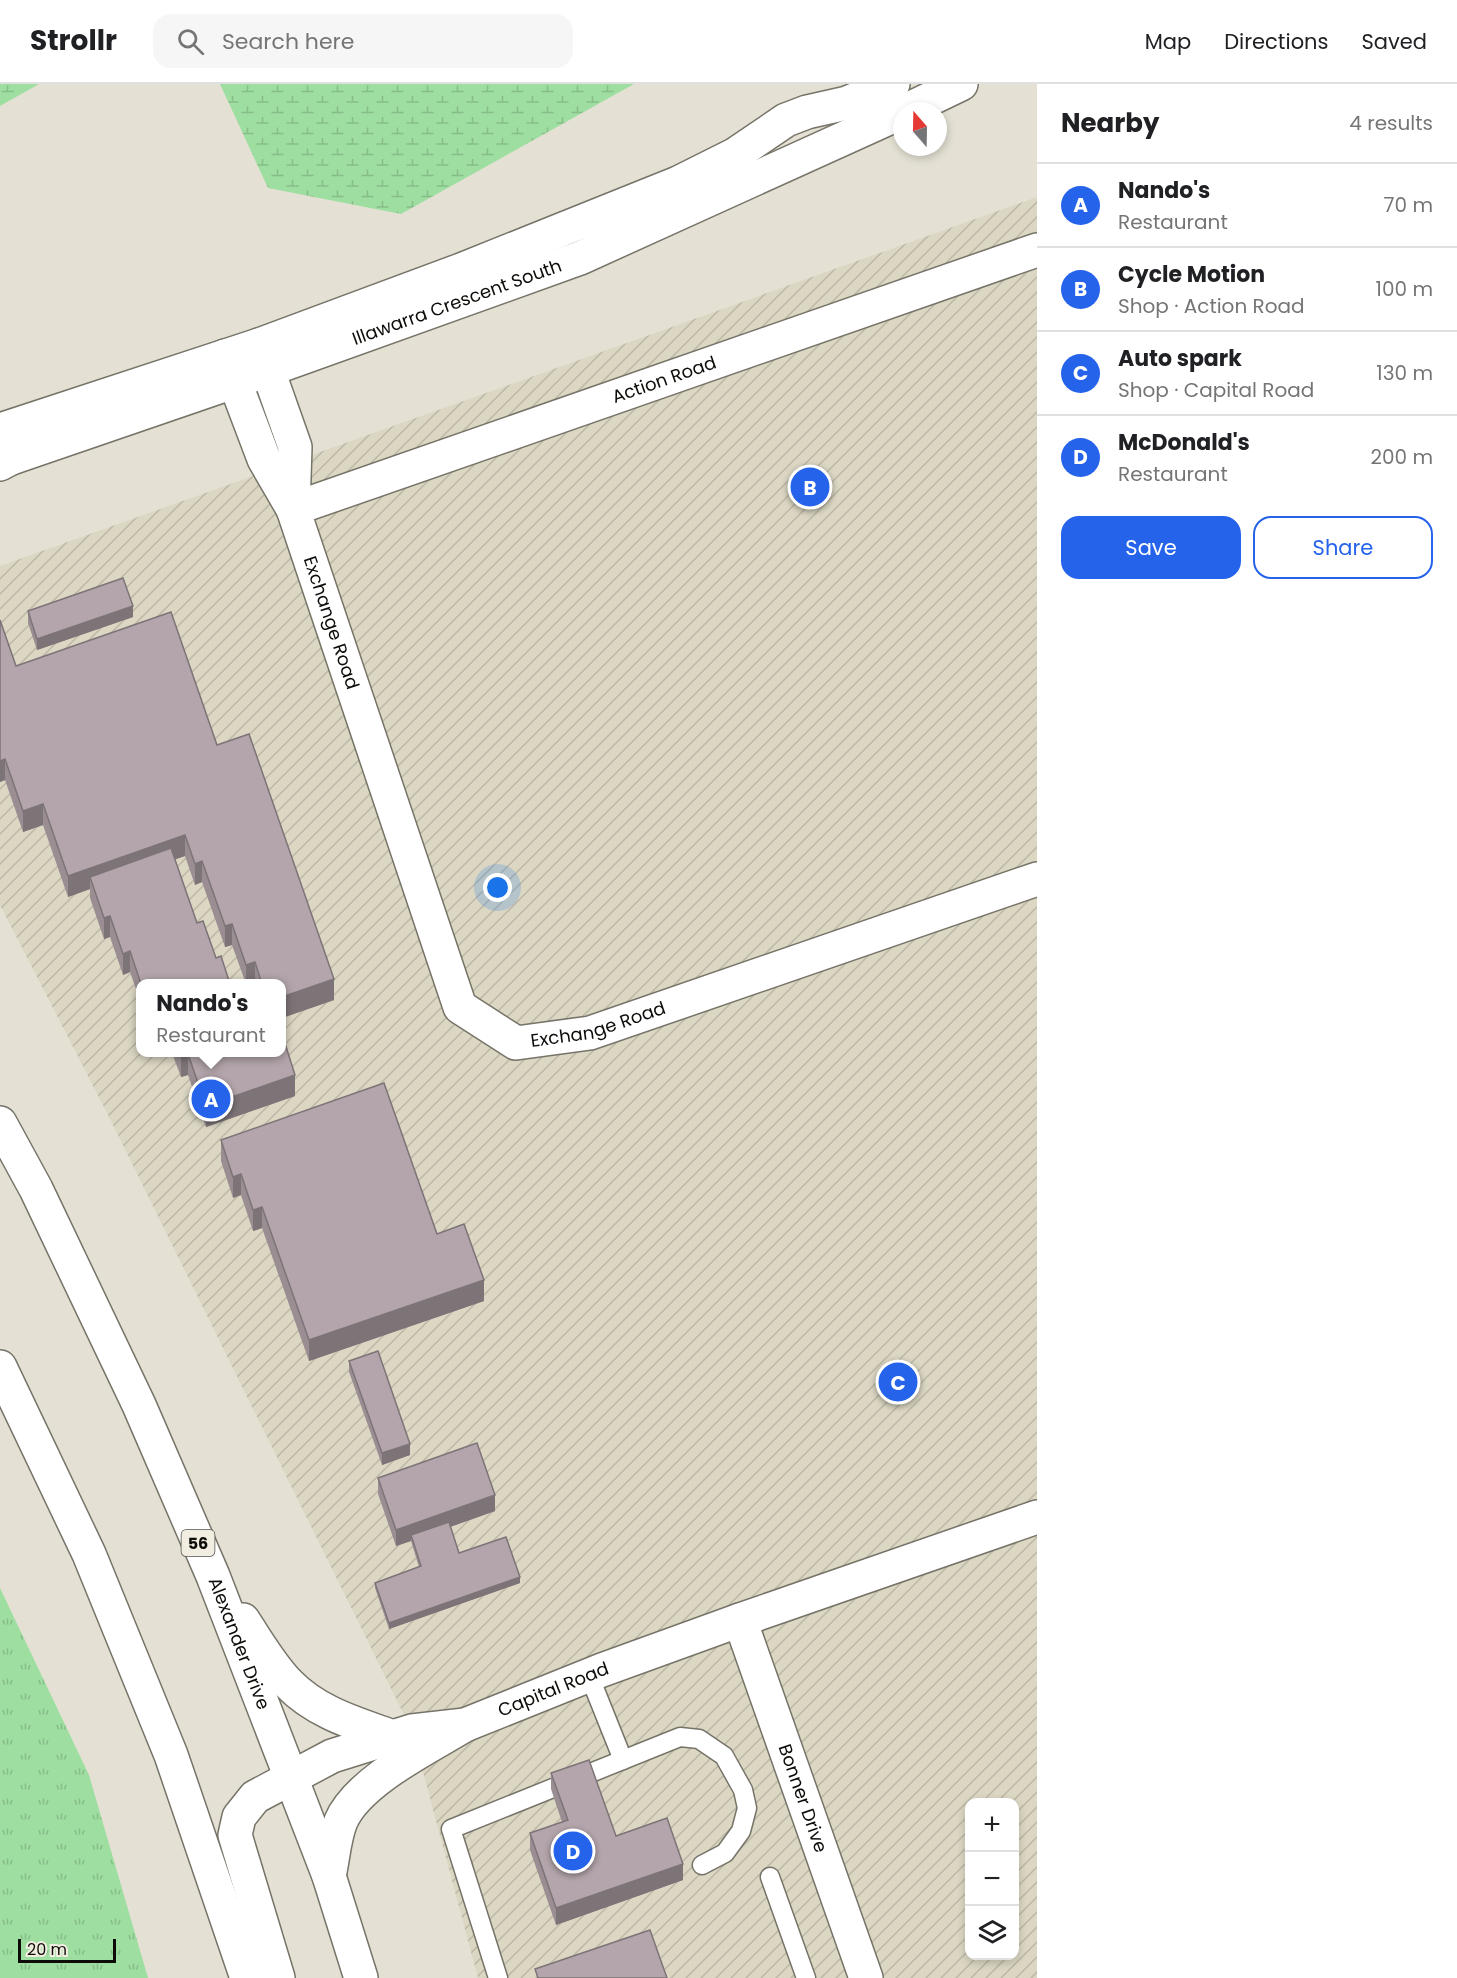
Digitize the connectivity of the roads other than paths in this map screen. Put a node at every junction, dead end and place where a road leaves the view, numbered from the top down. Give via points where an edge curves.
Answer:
1 (893, 84) edge
2 (961, 84) edge
3 (924, 102) edge
4 (893, 117) edge
5 (1037, 250) edge
6 (263, 357) junction
7 (230, 369) junction
8 (3, 453) edge
9 (293, 508) junction
10 (1037, 879) edge
11 (0, 1123) edge
12 (0, 1367) edge
13 (1037, 1517) edge
14 (213, 1576) junction
15 (740, 1620) junction
16 (589, 1675) junction
17 (465, 1725) junction
18 (393, 1737) junction
19 (623, 1760) junction
20 (291, 1779) junction
21 (702, 1865) dead end
22 (329, 1876) junction
23 (770, 1877) dead end
24 (247, 1978) edge
25 (278, 1978) edge
26 (361, 1978) edge
27 (498, 1978) edge
28 (806, 1978) edge
29 (866, 1978) edge

1 - 6 street, Illawarra Crescent South via 847,103 786,120 736,154 678,183 461,270
2 - 3 street, Illawarra Crescent South
4 - 6 street, Illawarra Crescent South via 580,258
5 - 9 street, Action Road
6 - 7 street, Illawarra Crescent South
6 - 9 street, Exchange Road via 295,447
7 - 8 street, Illawarra Crescent South
7 - 9 street, Exchange Road via 264,459
9 - 10 street, Exchange Road via 460,1007 516,1043 590,1033
11 - 14 street, Alexander Drive / 56 via 36,1189 139,1405
12 - 24 street via 89,1554 171,1755
13 - 15 street, Capital Road
14 - 18 street via 289,1684 338,1717
14 - 20 street, Alexander Drive / 56
15 - 16 street, Capital Road
15 - 29 street, Bonner Drive
16 - 17 street, Capital Road
16 - 19 lane
17 - 18 street, Capital Road
17 - 22 street via 382,1775 357,1797 341,1821
18 - 20 street, Capital Road via 332,1756
19 - 21 lane via 680,1737 699,1739 724,1756 743,1790 747,1808 741,1831 725,1853
19 - 27 lane via 450,1829
20 - 22 street, Alexander Drive / 56
20 - 25 street, Capital Road via 255,1797 239,1817 235,1835
22 - 26 street, Alexander Drive / 56
23 - 28 lane

